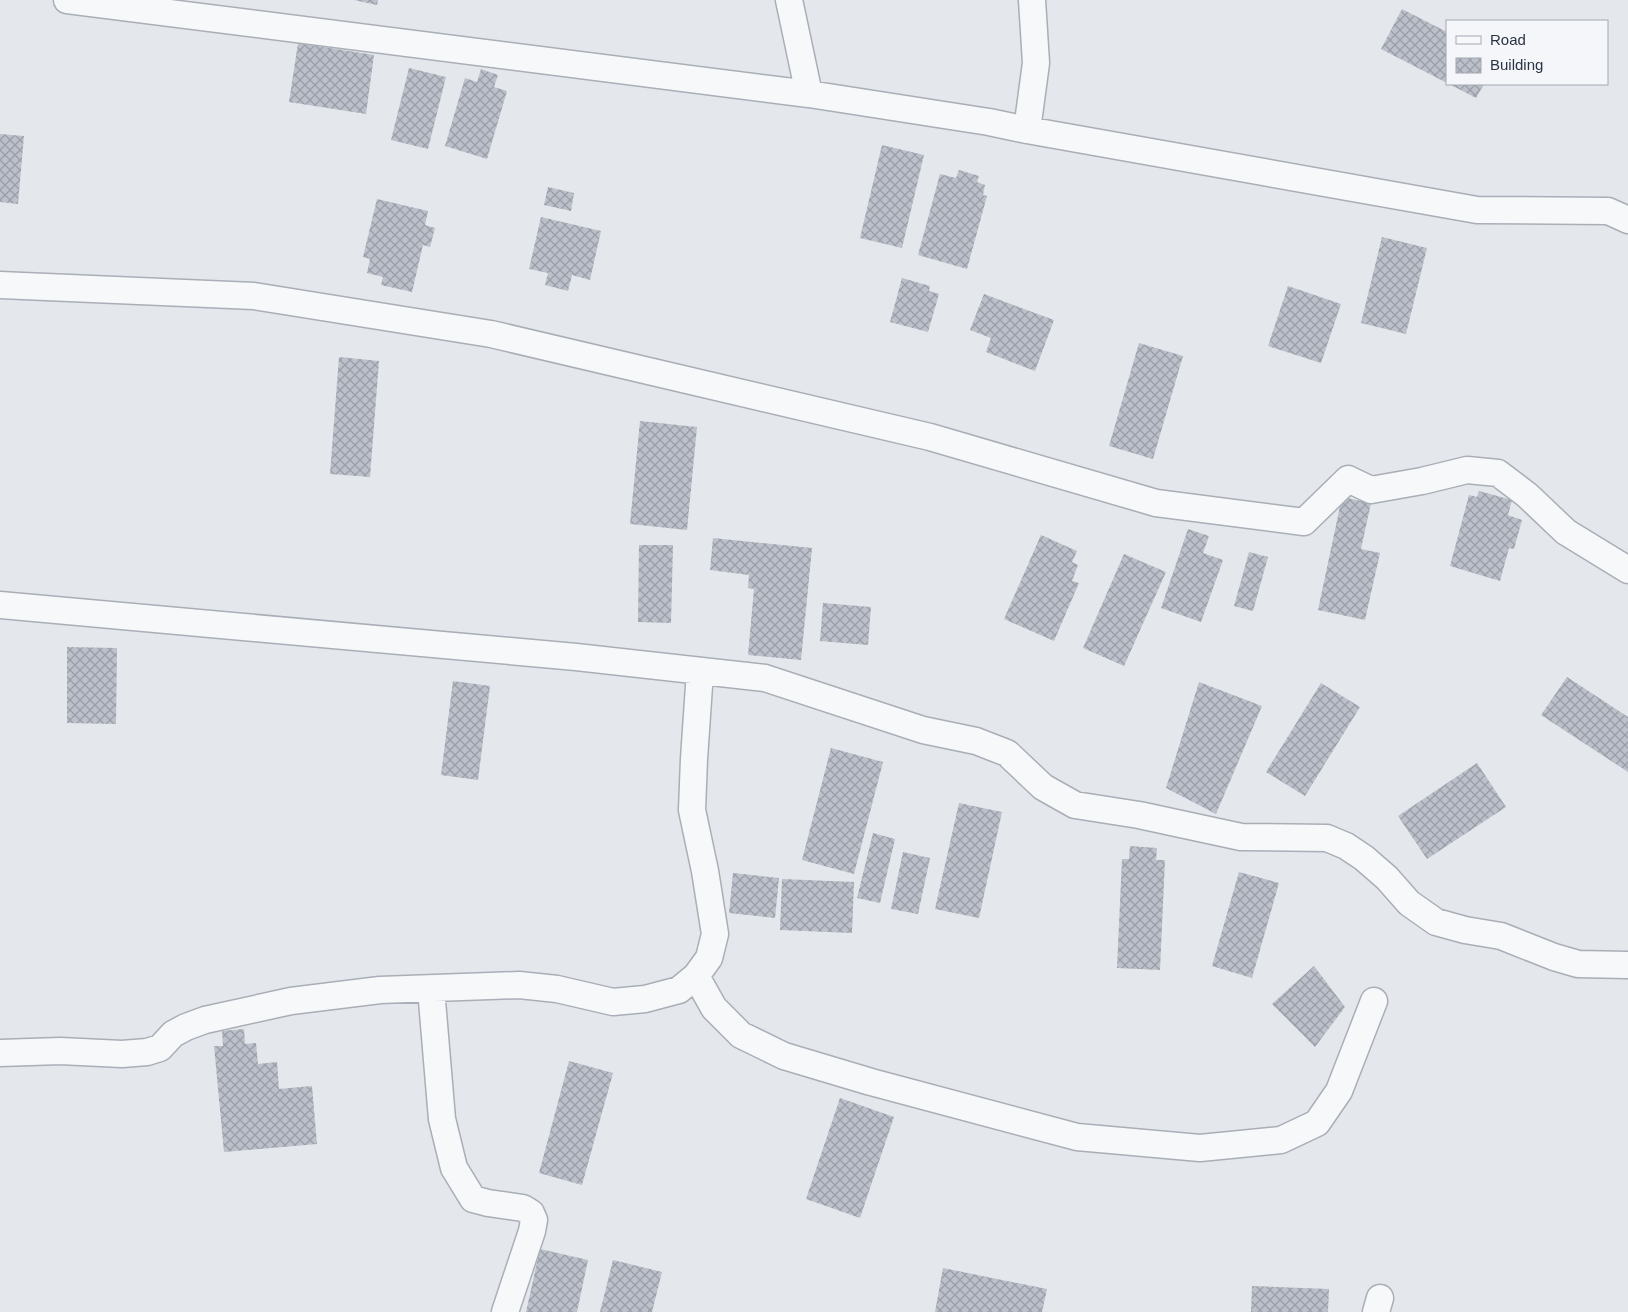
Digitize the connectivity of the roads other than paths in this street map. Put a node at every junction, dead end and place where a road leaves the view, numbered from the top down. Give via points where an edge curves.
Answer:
1 (67, 0) edge
2 (789, 0) edge
3 (1032, 0) edge
4 (810, 94) junction
5 (1027, 130) junction
6 (1628, 220) edge
7 (0, 285) edge
8 (1628, 570) edge
9 (0, 605) edge
10 (700, 671) junction
11 (1628, 964) edge
12 (696, 976) junction
13 (431, 989) junction
14 (1374, 1001) dead end
15 (0, 1053) edge
16 (505, 1312) edge

1 - 4 street
2 - 4 street
3 - 5 street via 1036,63
4 - 5 street
5 - 6 street via 1477,210 1608,211
7 - 8 street via 254,296 490,334 930,437 1156,503 1265,518 1304,522 1348,479 1371,490 1467,470 1498,473 1566,532
9 - 10 street
10 - 11 street via 766,678 923,730 976,741 1007,753 1043,788 1075,805 1241,837 1328,838 1364,858 1408,903 1436,922 1501,936 1578,964
10 - 12 street via 692,810 715,934 709,958
12 - 13 street via 679,990 645,999 612,1002 557,989 519,985
12 - 14 street via 714,1008 741,1035 784,1056 1078,1137 1200,1148 1281,1140 1317,1123 1339,1091
13 - 15 street via 380,990 263,1007 186,1026 160,1048 147,1052
13 - 16 street via 442,1120 454,1168 473,1199 523,1208 531,1213 534,1220

